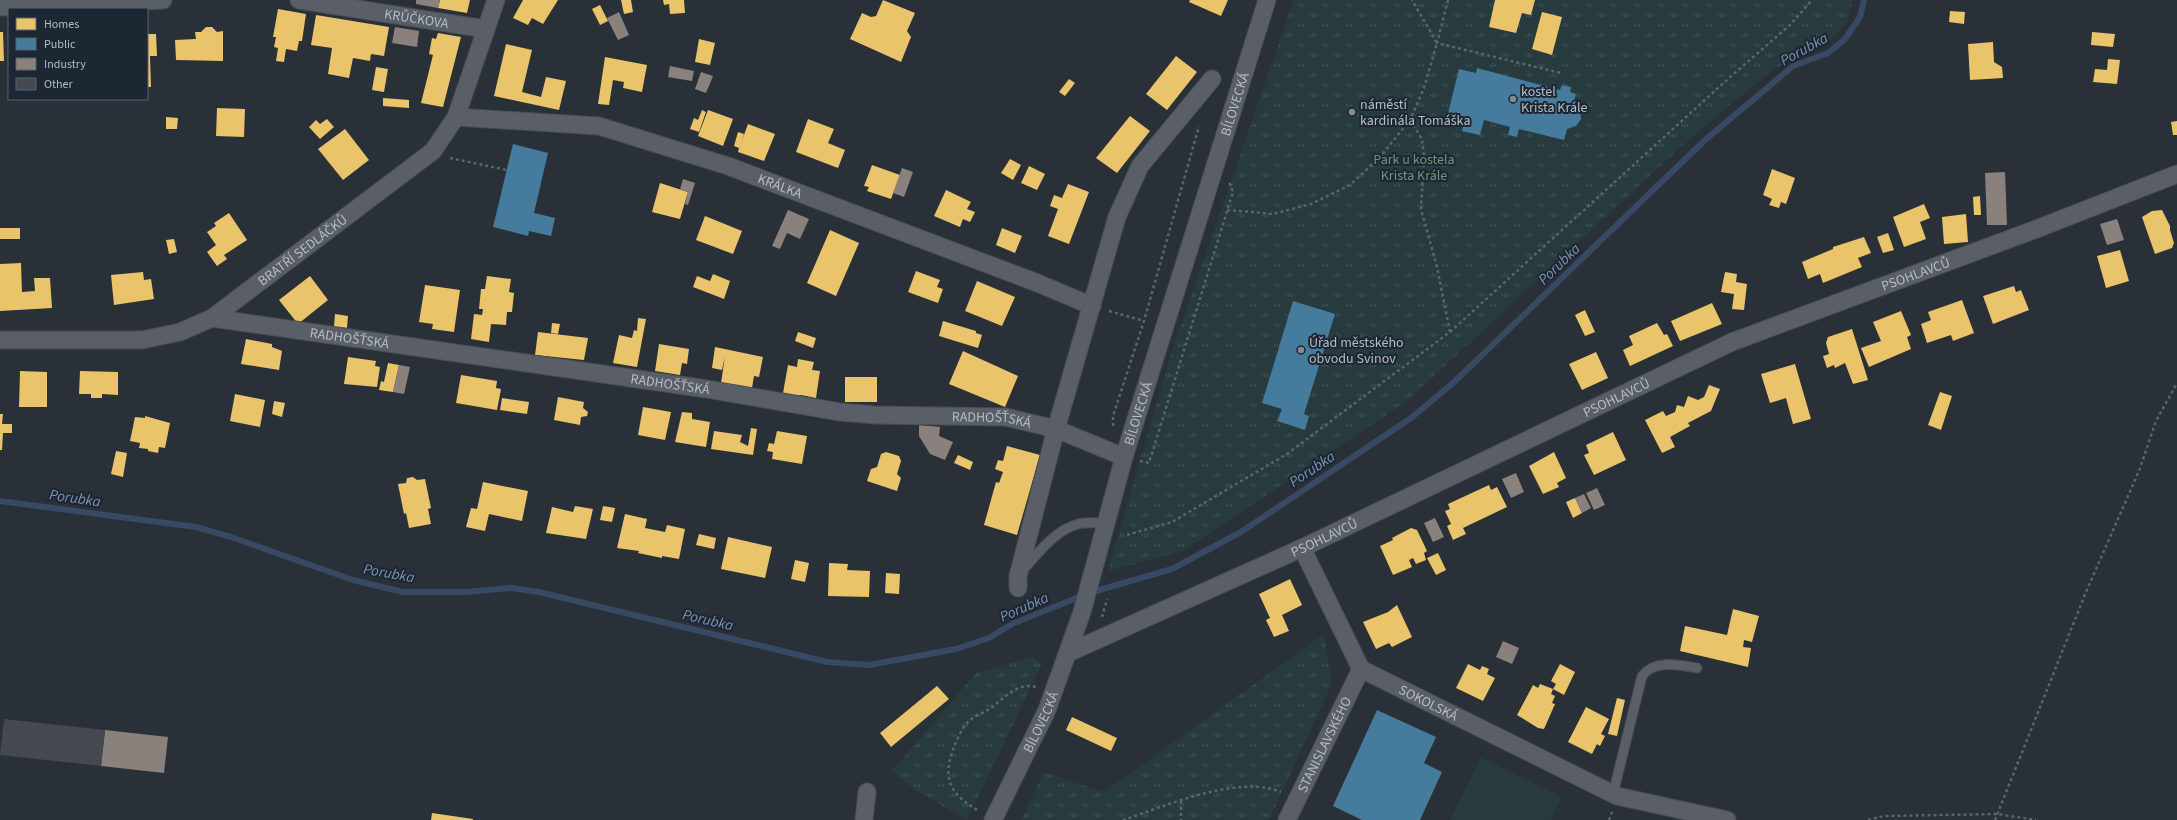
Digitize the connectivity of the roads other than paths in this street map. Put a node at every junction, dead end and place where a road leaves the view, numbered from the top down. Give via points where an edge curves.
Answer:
1 (163, 0) edge
2 (299, 0) edge
3 (496, 0) edge
4 (1267, 0) edge
5 (0, 7) edge
6 (486, 29) junction
7 (1212, 79) dead end
8 (456, 118) junction
9 (2177, 174) edge
10 (1092, 306) junction
11 (212, 318) junction
12 (0, 340) edge
13 (1056, 429) junction
14 (1119, 455) junction
15 (1106, 523) junction
16 (1302, 548) junction
17 (1018, 582) joint
18 (1068, 653) junction
19 (1697, 668) dead end
20 (1361, 669) junction
21 (867, 792) dead end
22 (1615, 795) junction
23 (986, 815) edge
24 (864, 820) edge
25 (1288, 820) edge
26 (1727, 820) edge

1 - 5 street
2 - 6 street, KRŮČKOVA
3 - 6 street, BRATŘÍ SEDLÁČKŮ
4 - 14 street, BÍLOVECKÁ
6 - 8 street, BRATŘÍ SEDLÁČKŮ
7 - 10 street via 1140,166 1117,217
8 - 10 street, KRÁLKA via 599,126 728,166
8 - 11 street, BRATŘÍ SEDLÁČKŮ via 434,151
9 - 16 street, PSOHLAVCŮ via 1732,342
10 - 13 street
11 - 12 street, BRATŘÍ SEDLÁČKŮ via 180,332 142,340
11 - 13 street, RADHOŠŤSKÁ via 707,389 840,412 1006,417
13 - 14 street, RADHOŠŤSKÁ
13 - 17 street
14 - 15 street, BÍLOVECKÁ
15 - 17 lane via 1079,524 1066,528 1042,549
15 - 18 street, BÍLOVECKÁ
16 - 18 street, PSOHLAVCŮ
16 - 20 street
18 - 23 street, BÍLOVECKÁ via 1047,710
19 - 22 lane via 1669,664 1652,668 1642,676
20 - 22 street, SOKOLSKÁ
20 - 25 street, STANISLAVSKÉHO
21 - 24 street
22 - 26 street, SOKOLSKÁ

